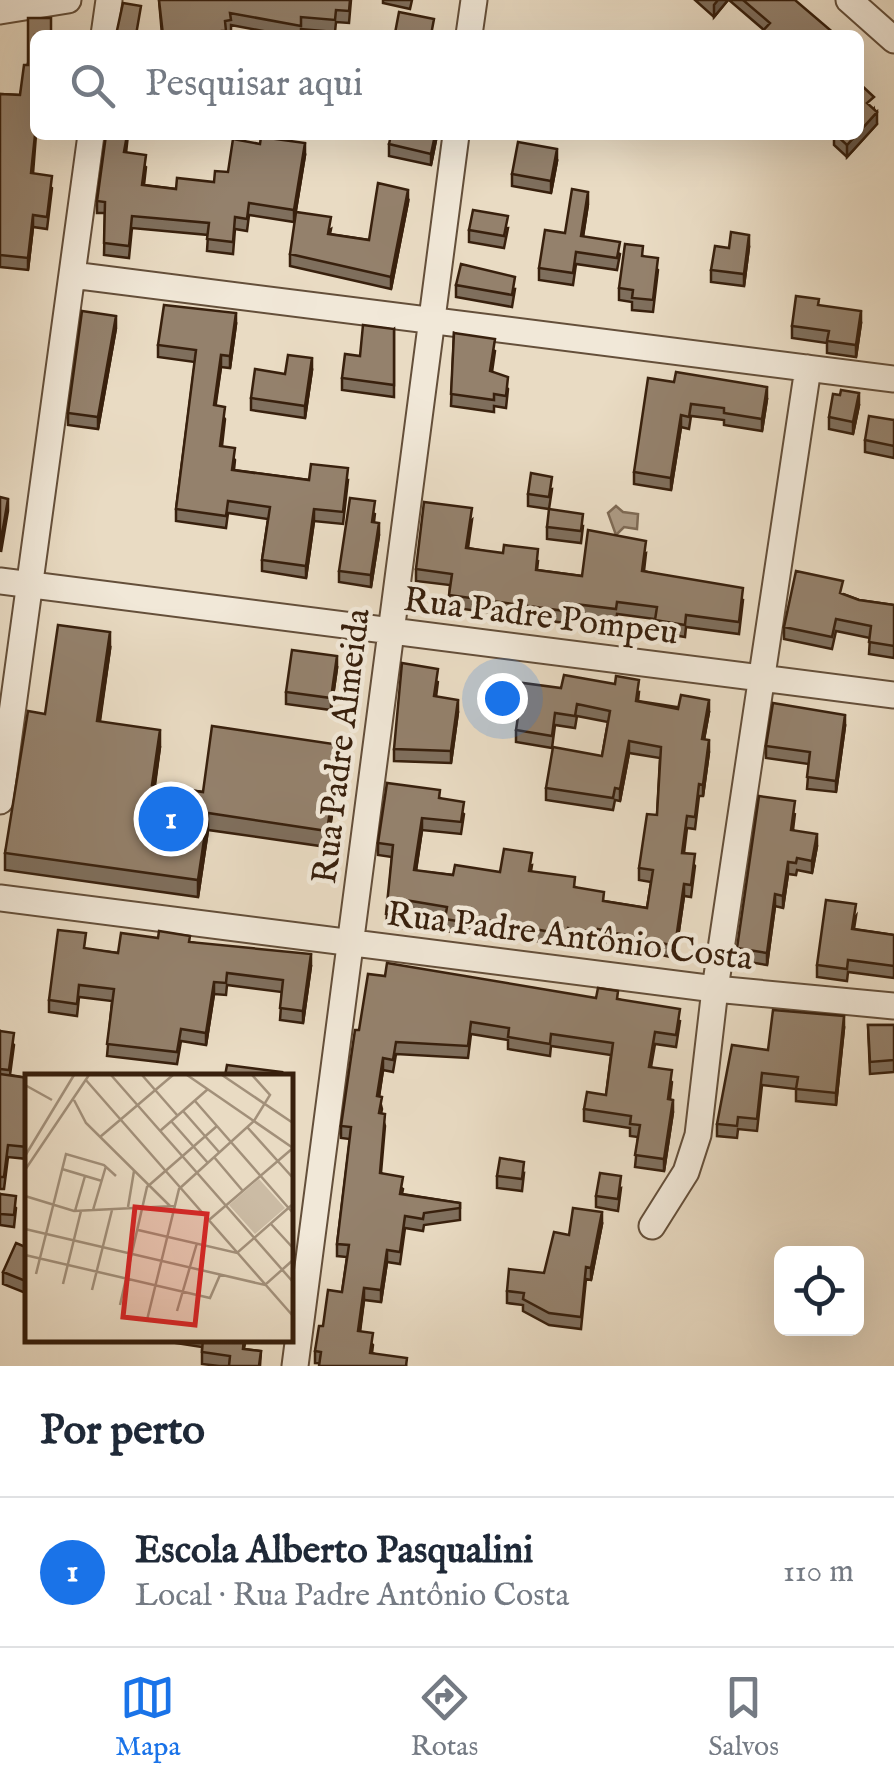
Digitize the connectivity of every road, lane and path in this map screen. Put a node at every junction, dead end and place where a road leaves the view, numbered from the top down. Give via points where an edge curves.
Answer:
1 (68, 0) edge
2 (109, 0) edge
3 (474, 0) edge
4 (849, 0) edge
5 (0, 10) edge
6 (105, 30) edge
7 (471, 30) edge
8 (894, 40) edge
9 (89, 140) edge
10 (455, 140) edge
11 (72, 275) junction
12 (431, 320) junction
13 (808, 368) junction
14 (894, 378) edge
15 (0, 581) edge
16 (30, 585) junction
17 (390, 630) junction
18 (762, 678) junction
19 (894, 695) edge
20 (0, 802) edge
21 (0, 898) edge
22 (350, 944) junction
23 (715, 990) junction
24 (894, 1006) edge
25 (652, 1226) dead end
26 (295, 1366) edge

1 - 5 street
2 - 6 street
3 - 7 street
4 - 8 street
9 - 11 street
10 - 12 street, Rua Padre Almeida
11 - 12 street
11 - 16 street
12 - 13 street
12 - 17 street, Rua Padre Almeida
13 - 14 street
13 - 18 street
15 - 16 street, Rua Padre Pompeu
16 - 17 street, Rua Padre Pompeu
16 - 20 street
17 - 18 street, Rua Padre Pompeu
17 - 22 street, Rua Padre Almeida
18 - 19 street, Rua Padre Pompeu
18 - 23 street
21 - 22 street, Rua Padre Antônio Costa
22 - 23 street, Rua Padre Antônio Costa
22 - 26 street, Rua Padre Almeida
23 - 24 street, Rua Padre Antônio Costa
23 - 25 street via 698,1135 686,1172

